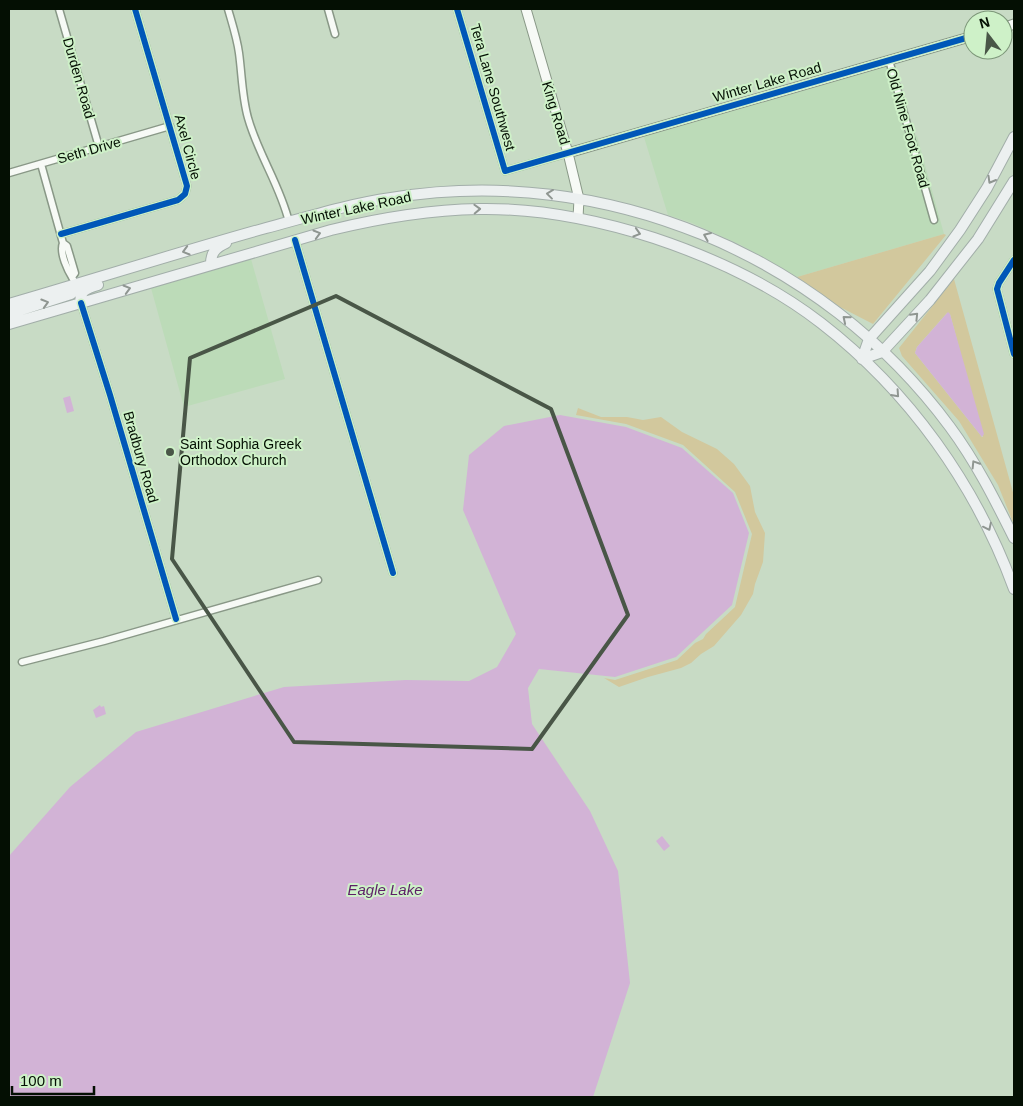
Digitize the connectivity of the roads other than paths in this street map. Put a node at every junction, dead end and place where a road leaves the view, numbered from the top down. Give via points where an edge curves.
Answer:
1 (59, 9) edge
2 (135, 9) edge
3 (228, 9) edge
4 (328, 9) edge
5 (457, 9) edge
6 (526, 9) edge
7 (335, 34) dead end
8 (963, 39) edge
9 (889, 60) junction
10 (170, 126) junction
11 (1014, 137) edge
12 (99, 147) junction
13 (568, 153) junction
14 (41, 164) junction
15 (9, 173) edge
16 (1014, 181) edge
17 (579, 199) junction
18 (578, 218) junction
19 (934, 220) dead end
20 (289, 222) junction
21 (266, 228) junction
22 (61, 234) junction
23 (295, 240) junction
24 (1014, 260) edge
25 (153, 261) junction
26 (211, 264) junction
27 (74, 281) junction
28 (81, 303) junction
29 (9, 304) edge
30 (9, 314) edge
31 (9, 324) edge
32 (869, 339) junction
33 (882, 352) junction
34 (1014, 354) edge
35 (862, 359) junction
36 (1014, 538) edge
37 (393, 573) dead end
38 (318, 580) dead end
39 (1014, 589) edge
40 (176, 619) junction
41 (22, 662) dead end

1 - 12 street, Durden Road
2 - 10 street, Axel Circle
3 - 20 street via 237,38 247,115 282,196
4 - 7 street
5 - 13 street, Tera Lane Southwest via 505,171
6 - 13 street, King Road
8 - 9 street, Winter Lake Road
9 - 13 street, Winter Lake Road
9 - 19 street, Old Nine Foot Road
10 - 12 street, Seth Drive
10 - 22 street, Axel Circle via 187,186 185,194 178,200
11 -> 32 main road via 987,188 945,251
12 - 14 street, Seth Drive
13 - 17 street, King Road
14 - 15 street, Seth Drive
14 - 22 street
33 -> 16 main road via 960,263
17 - 18 street, King Road
17 -> 20 main road, Winter Lake Road via 521,191 427,194 391,198
32 -> 17 main road, Winter Lake Road via 825,302 742,252 651,216
23 -> 18 main road, Winter Lake Road via 371,220 419,213 497,209
18 -> 35 main road, Winter Lake Road via 648,236 733,270 805,312
20 - 21 main road, Winter Lake Road
21 -> 25 main road, Winter Lake Road
21 - 26 main road via 217,247 211,256
22 - 27 street via 75,273
23 - 26 main road, Winter Lake Road
23 - 37 street
24 - 34 street via 997,289
25 - 27 main road, Winter Lake Road
25 - 28 main road via 140,272 88,288 80,295
28 -> 26 main road, Winter Lake Road
27 - 29 main road, Winter Lake Road
30 -> 27 main road via 71,294 76,289
28 - 31 main road, Winter Lake Road
28 - 40 street, Bradbury Road
32 - 33 main road, Winter Lake Road
32 - 35 main road
33 - 35 main road
36 -> 33 main road via 987,484 948,425 908,376
35 -> 39 main road via 901,400 948,458 998,548
38 - 40 street
40 - 41 street

